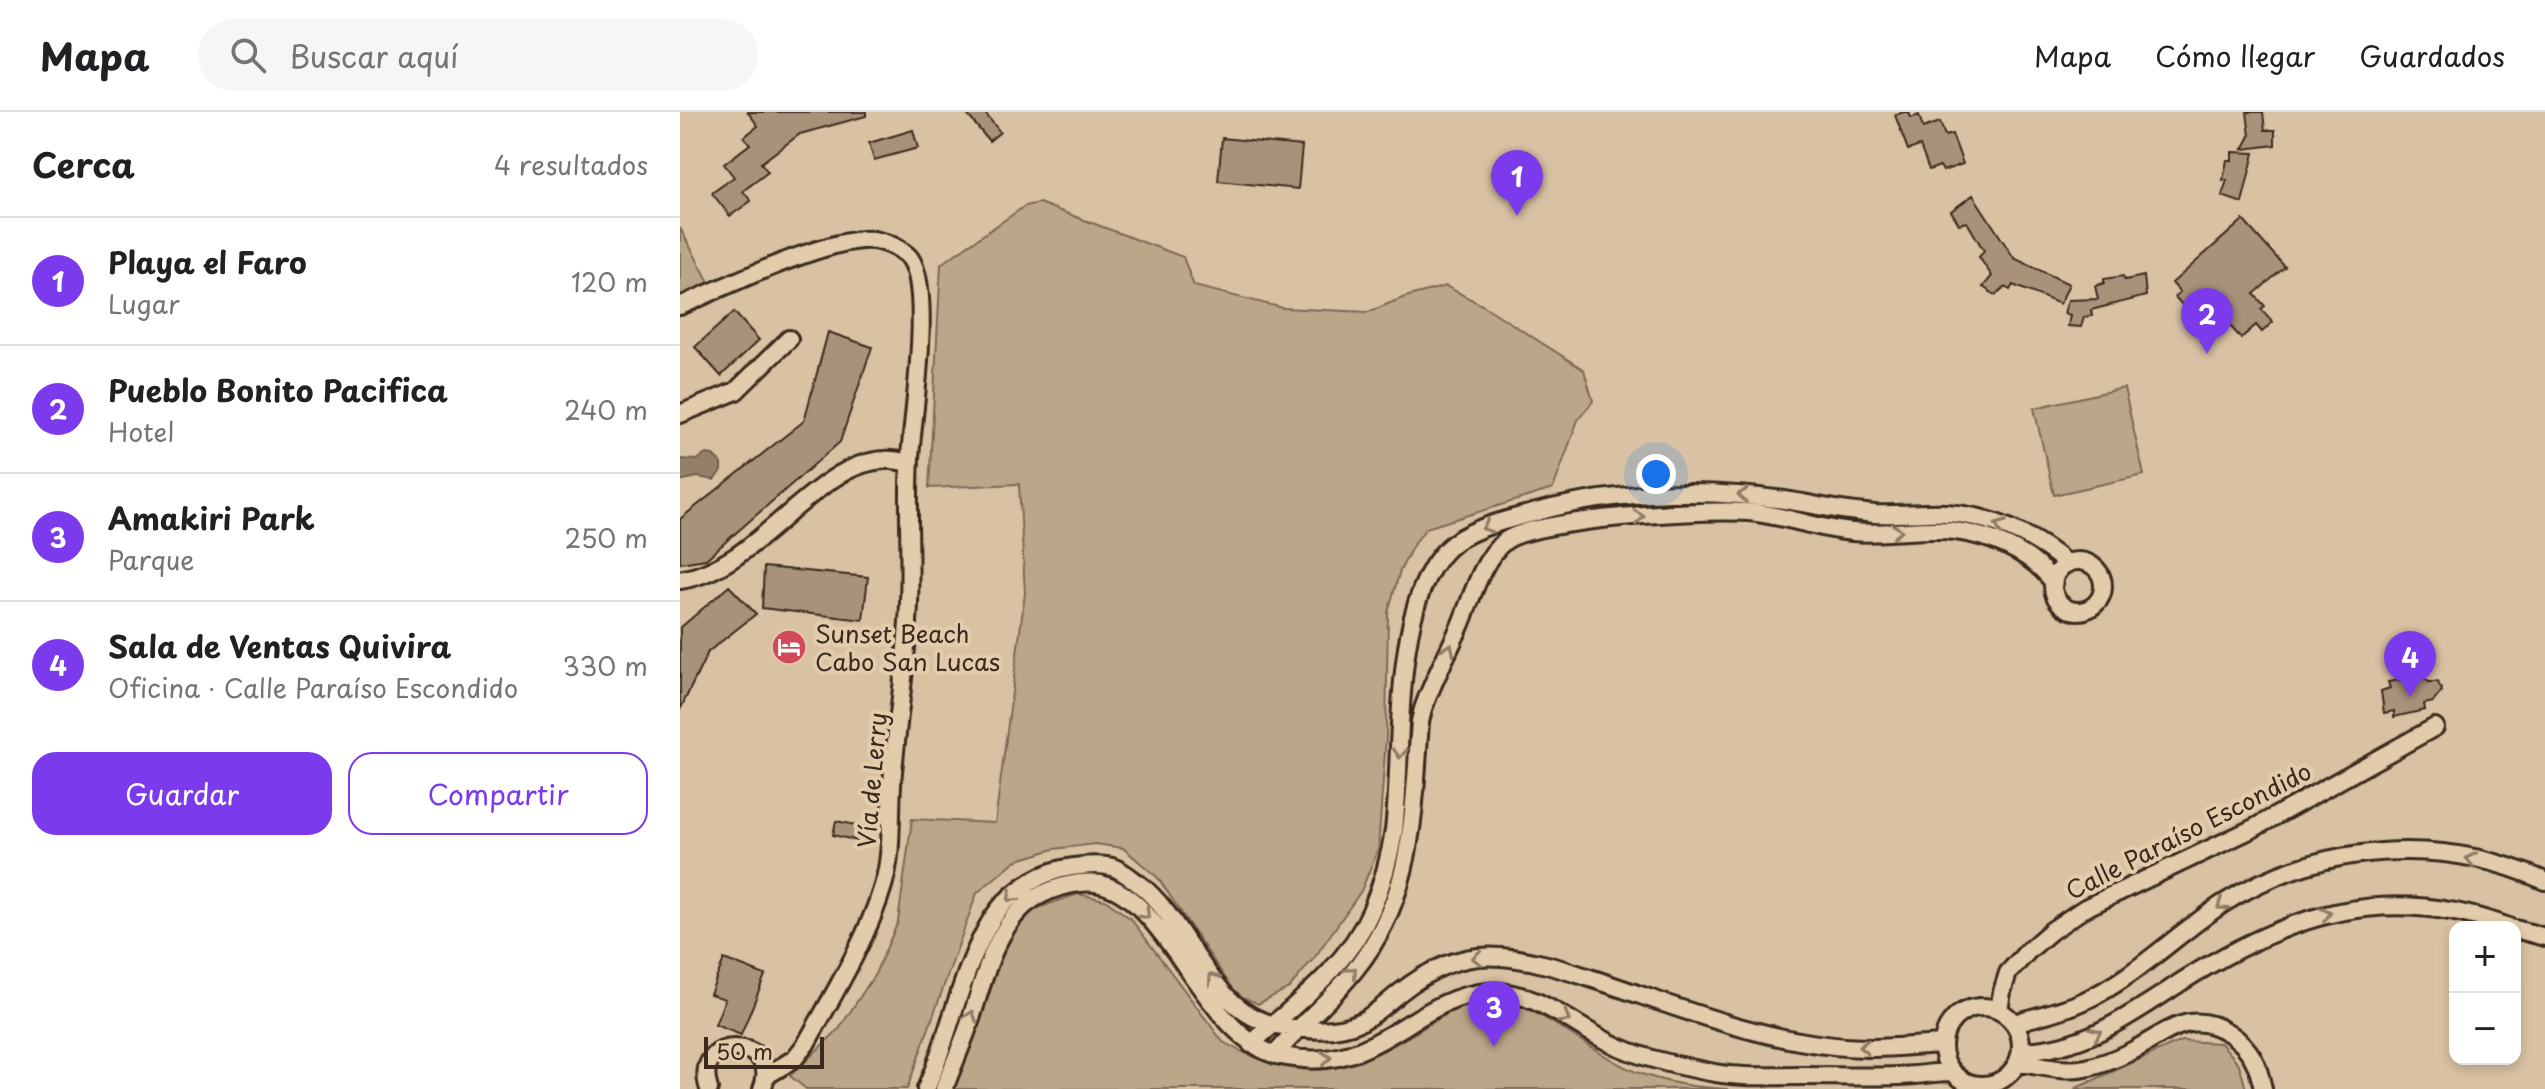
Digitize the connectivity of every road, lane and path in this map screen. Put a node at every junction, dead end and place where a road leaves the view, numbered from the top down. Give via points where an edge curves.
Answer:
1 (680, 306) edge
2 (789, 339) dead end
3 (680, 414) edge
4 (910, 463) junction
5 (2067, 564) junction
6 (680, 580) edge
7 (2054, 583) junction
8 (2435, 727) dead end
9 (2545, 881) edge
10 (2492, 921) edge
11 (2521, 931) edge
12 (2545, 937) edge
13 (1999, 1010) junction
14 (2014, 1023) junction
15 (1273, 1024) junction
16 (1297, 1027) junction
17 (1251, 1044) junction
18 (1942, 1044) junction
19 (1275, 1055) junction
20 (2020, 1057) junction
21 (1952, 1072) junction
22 (766, 1085) edge
23 (709, 1089) edge
24 (926, 1089) edge
25 (944, 1089) edge
26 (2263, 1089) edge

1 - 4 street, Vía de Lerry via 845,242 886,243 911,260 921,315
2 - 3 street via 736,391
4 - 6 street via 885,459 835,478 723,566
4 - 22 street, Vía de Lerry via 909,603 883,885 861,940 806,1044
5 - 7 street
5 - 7 street via 2090,564 2100,575 2103,589 2096,603 2083,611 2067,609 2056,598
5 -> 15 street via 2034,541 1972,516 1876,514 1704,493 1557,507 1492,525 1454,543 1431,568 1412,623 1394,830 1380,887 1355,941
16 -> 7 street via 1354,971 1385,925 1408,858 1423,709 1481,576 1506,540 1529,530 1589,521 1743,511 1853,533 1939,529 1973,534 2034,561
8 - 13 street, Calle Paraíso Escondido via 2254,828 2085,908 2051,931 2008,973
9 -> 14 street via 2482,861 2423,851 2390,850 2293,869 2221,905 2112,986 2083,1002
20 -> 10 street via 2093,1035 2258,940 2320,915 2355,907 2426,907
11 - 12 street
13 - 14 street
13 - 18 street via 1987,1006 1962,1012 1945,1031
14 - 20 street
15 - 16 street
15 - 17 street
15 -> 24 street via 1229,1000 1159,902 1124,873 1099,865 1059,870 1013,895 991,922
18 -> 16 street via 1848,1047 1784,1037 1554,967 1500,956 1451,962 1353,1024 1325,1030
16 - 19 street
17 - 19 street
25 -> 17 street via 1008,925 1030,901 1079,883 1116,890 1143,909 1207,999
18 - 21 street
19 -> 21 street via 1320,1060 1358,1053 1451,1000 1499,992 1550,1009 1623,1049 1717,1073 1767,1077
20 - 21 street via 2010,1073 1987,1085 1974,1085
20 - 26 street via 2069,1070 2086,1068 2132,1051 2178,1025 2211,1023 2248,1048
22 - 23 street via 764,1066 751,1051 732,1047 709,1064

